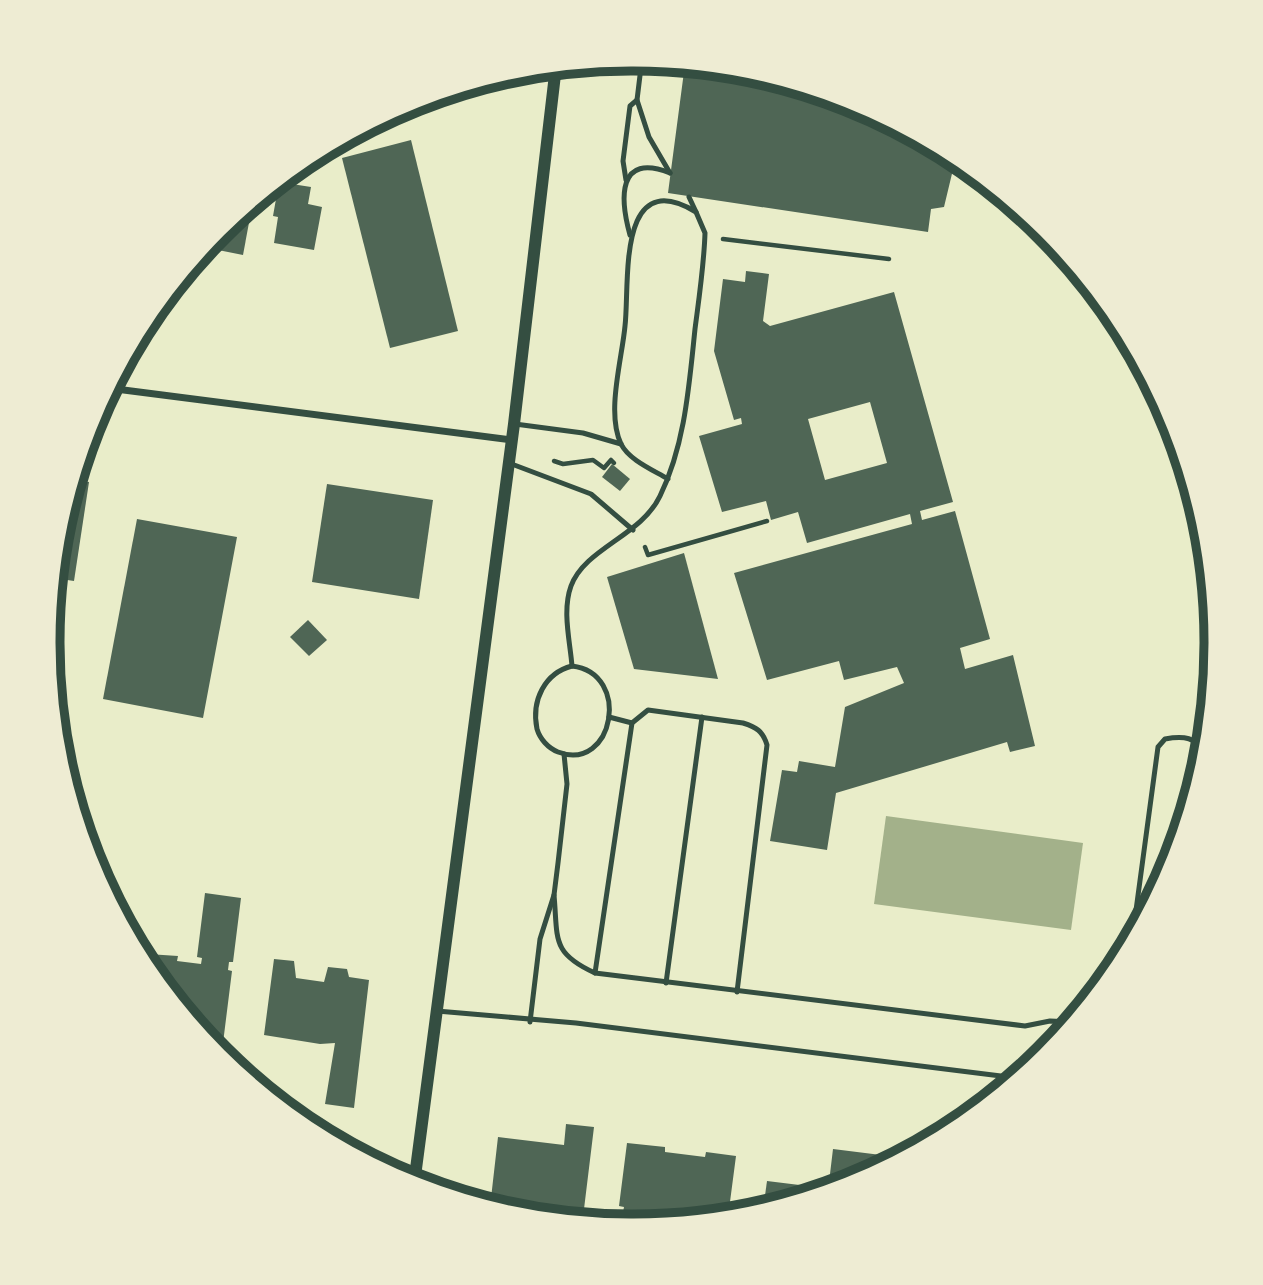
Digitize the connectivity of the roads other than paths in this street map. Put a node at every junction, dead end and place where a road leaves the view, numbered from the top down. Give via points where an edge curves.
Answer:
1 (641, 71) edge
2 (555, 75) edge
3 (637, 100) junction
4 (626, 181) junction
5 (689, 197) dead end
6 (696, 212) junction
7 (630, 236) junction
8 (118, 389) edge
9 (514, 424) junction
10 (512, 440) junction
11 (621, 444) junction
12 (509, 463) junction
13 (668, 479) junction
14 (633, 530) junction
15 (572, 666) junction
16 (609, 717) junction
17 (702, 717) junction
18 (632, 723) junction
19 (1195, 742) edge
20 (565, 754) junction
21 (554, 895) junction
22 (1136, 913) edge
23 (595, 973) junction
24 (666, 983) junction
25 (737, 992) junction
26 (437, 1011) junction
27 (530, 1022) junction
28 (1061, 1022) edge
29 (1005, 1076) edge
30 (416, 1172) edge

1 - 3 lane
2 - 9 street
3 - 4 lane via 630,106 622,161
3 - 4 lane via 649,137 670,173 638,170
4 - 7 lane via 622,199
5 - 6 lane
6 - 7 lane via 670,201 656,202 640,214
6 - 13 lane via 704,224 704,257 684,418
7 - 11 lane via 616,399
8 - 10 street
9 - 10 street
9 - 11 lane via 583,432
10 - 12 street
11 - 13 lane
12 - 14 lane via 583,490
12 - 26 street
13 - 14 lane via 653,510
14 - 15 lane via 594,558 571,587
15 - 16 lane via 588,668 598,677 606,689
15 - 20 lane via 548,679 536,705 542,740
16 - 18 lane
16 - 20 lane via 592,750
17 - 18 lane via 648,710
17 - 24 lane
17 - 25 lane via 756,727 767,745
18 - 23 lane
19 - 22 lane via 1187,737 1165,739 1158,747
20 - 21 lane via 567,784
21 - 23 lane via 562,950 570,962
21 - 27 lane via 540,939
23 - 24 lane
24 - 25 lane
25 - 28 lane via 1026,1026
26 - 27 lane
26 - 30 street
27 - 29 lane via 576,1023

